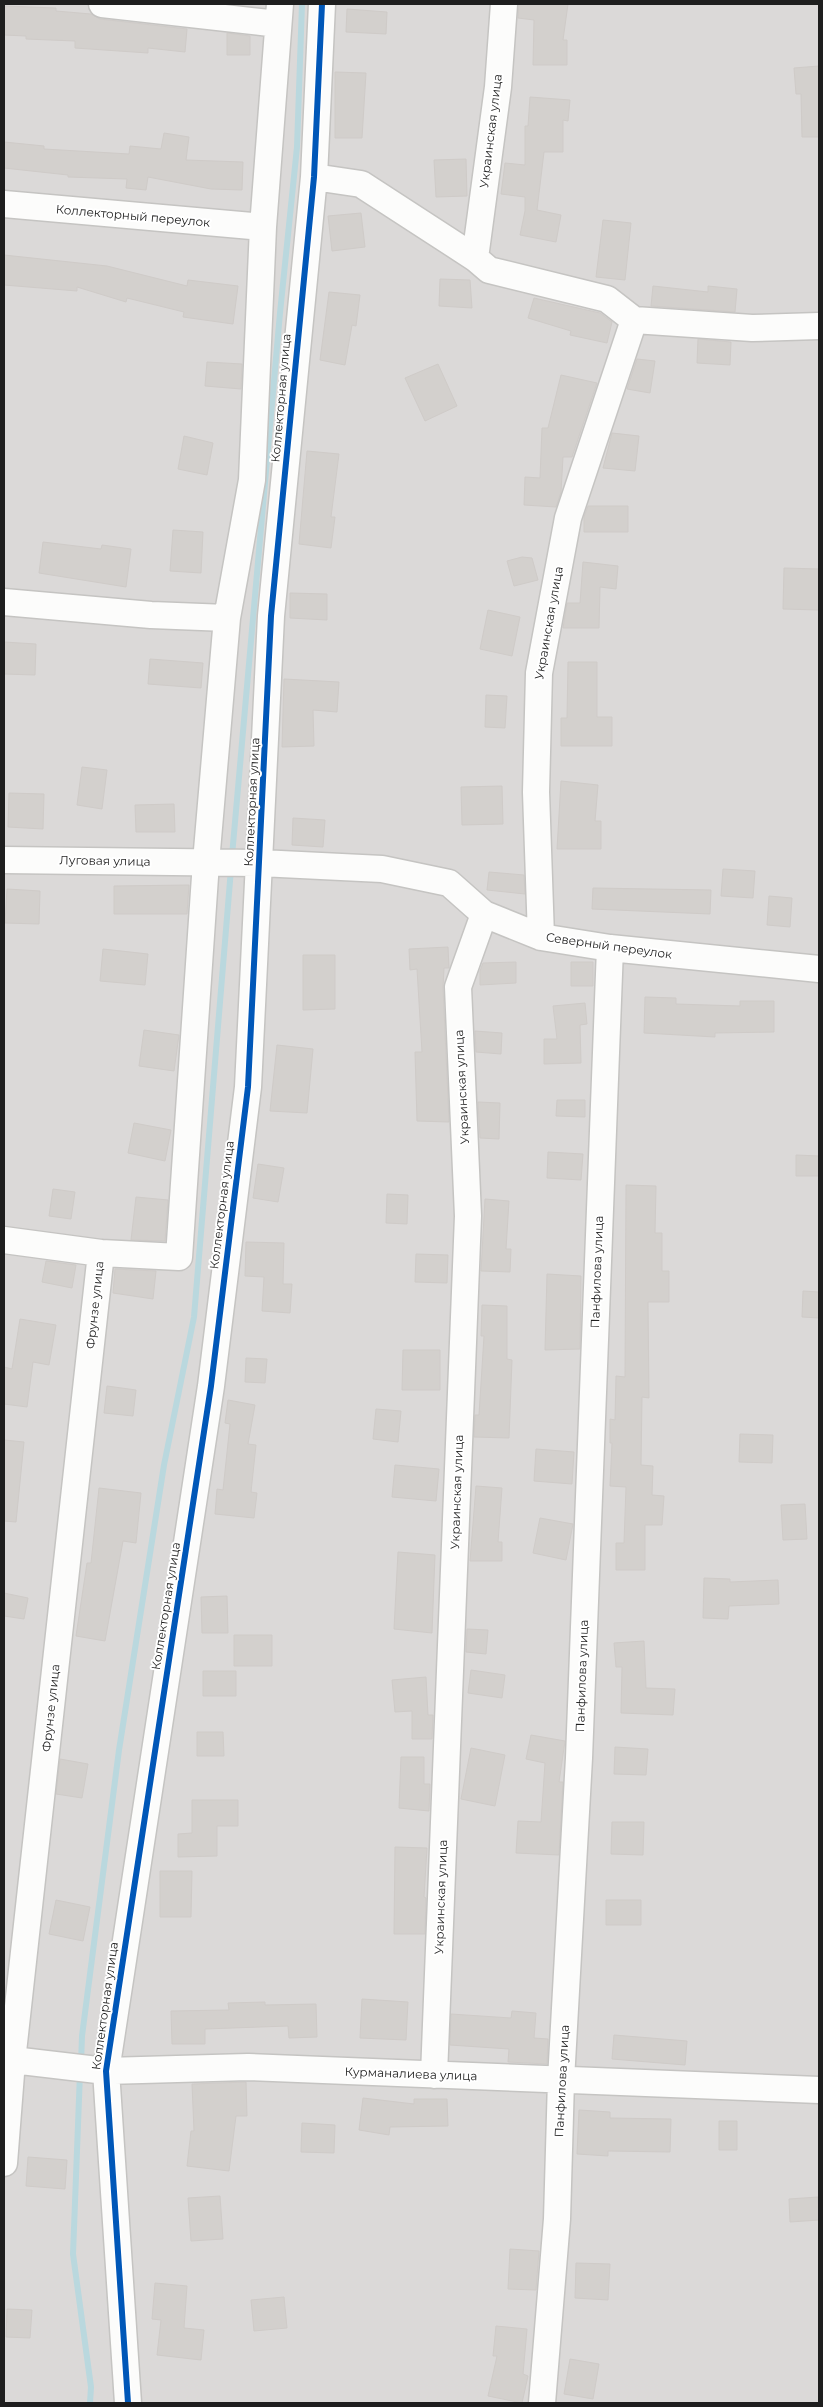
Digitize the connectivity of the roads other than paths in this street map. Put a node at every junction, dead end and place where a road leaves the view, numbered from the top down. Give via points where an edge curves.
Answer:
1 (102, 4) edge
2 (322, 4) edge
3 (504, 4) edge
4 (279, 14) edge
5 (314, 177) junction
6 (4, 204) edge
7 (263, 226) junction
8 (475, 258) junction
9 (634, 320) junction
10 (819, 326) edge
11 (4, 602) edge
12 (226, 618) junction
13 (4, 860) edge
14 (206, 862) junction
15 (260, 862) junction
16 (484, 914) junction
17 (541, 937) junction
18 (610, 948) junction
19 (819, 969) edge
20 (4, 1240) edge
21 (101, 1253) junction
22 (8, 2060) edge
23 (106, 2071) junction
24 (434, 2075) junction
25 (561, 2080) junction
26 (819, 2090) edge
27 (4, 2163) edge
28 (128, 2403) edge
29 (542, 2403) edge

1 - 4 street
2 - 5 street, Коллекторная улица
3 - 8 street, Украинская улица via 498,87
4 - 7 street, Коллекторная улица
5 - 8 street via 361,184
5 - 15 street, Коллекторная улица via 272,616
6 - 7 street, Коллекторный переулок
7 - 12 street, Коллекторная улица via 252,480
8 - 9 street via 488,270 606,299
9 - 10 street via 752,328
9 - 17 street, Украинская улица via 568,518 539,673 536,792
11 - 12 street
12 - 14 street, Коллекторная улица
13 - 14 street, Луговая улица
14 - 15 street, Северный переулок
14 - 21 street, Коллекторная улица via 179,1257
15 - 16 street, Северный переулок via 382,870 449,882
15 - 23 street, Коллекторная улица via 248,1087 211,1386
16 - 17 street, Северный переулок
16 - 24 street, Украинская улица via 458,987 468,1216
17 - 18 street, Северный переулок
18 - 19 street, Северный переулок
18 - 25 street, Панфилова улица via 579,1758
20 - 21 street
21 - 22 street, Фрунзе улица
22 - 23 street, Курманалиева улица
22 - 27 street, Фрунзе улица
23 - 24 street, Курманалиева улица via 248,2067
23 - 28 street, Коллекторная улица
24 - 25 street, Курманалиева улица
25 - 26 street, Курманалиева улица
25 - 29 street, Панфилова улица via 556,2219

